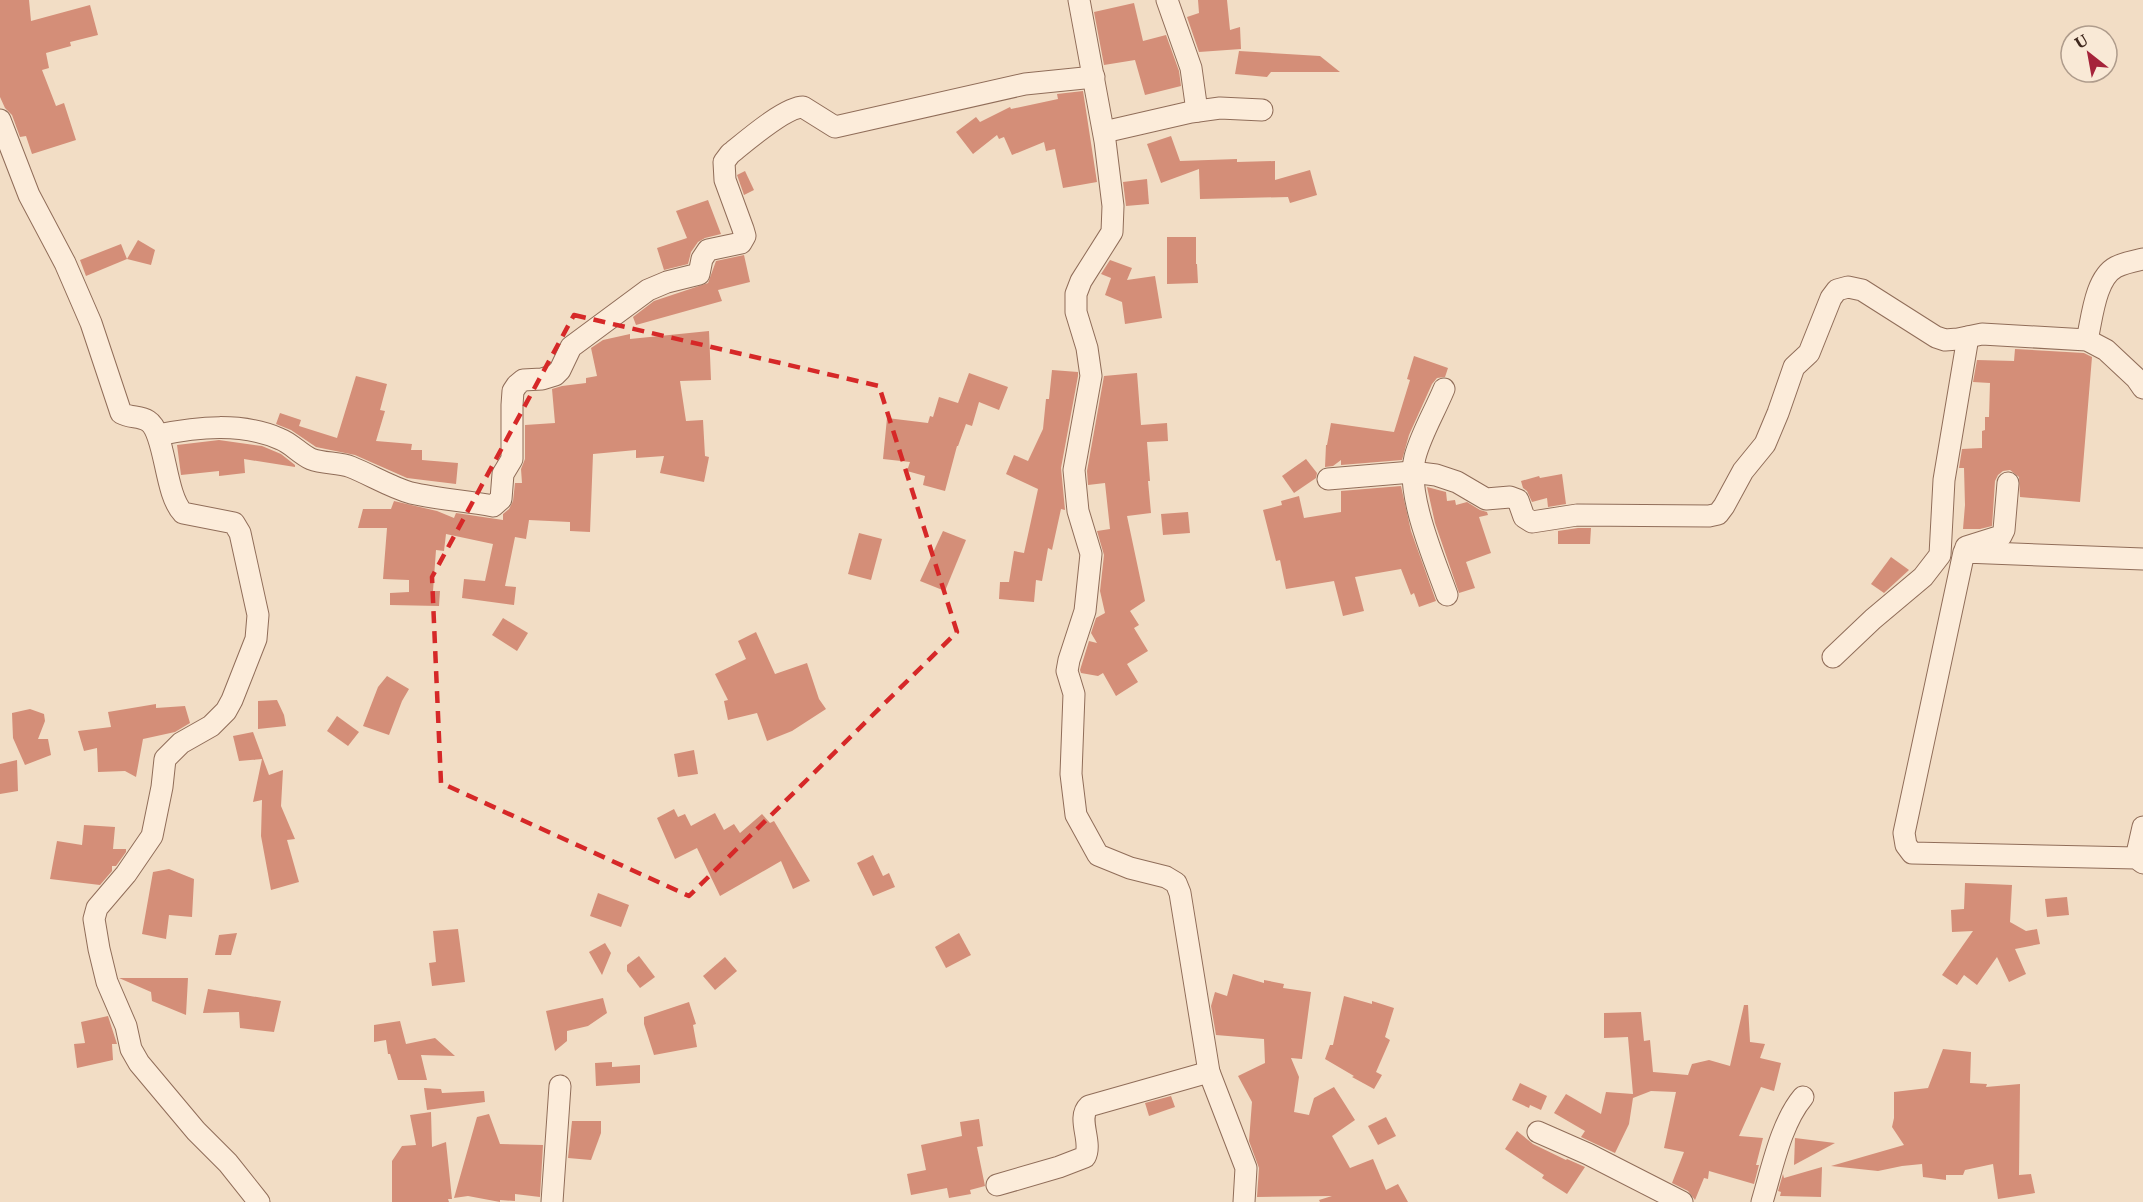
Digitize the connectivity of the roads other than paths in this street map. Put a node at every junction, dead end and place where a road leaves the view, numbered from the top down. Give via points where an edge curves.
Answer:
1 (1080, 0) edge
2 (1167, 0) edge
3 (1094, 77) junction
4 (1262, 110) dead end
5 (1197, 111) junction
6 (0, 120) edge
7 (1104, 132) junction
8 (2143, 259) edge
9 (1968, 337) junction
10 (2087, 340) junction
11 (2143, 388) edge
12 (1444, 389) dead end
13 (158, 435) junction
14 (1412, 472) junction
15 (1328, 479) dead end
16 (2008, 483) dead end
17 (1940, 555) junction
18 (2143, 559) edge
19 (1447, 596) dead end
20 (1833, 657) dead end
21 (2143, 827) edge
22 (2140, 861) edge
23 (1209, 1072) junction
24 (560, 1086) dead end
25 (1803, 1097) dead end
26 (1538, 1132) dead end
27 (997, 1185) dead end
28 (259, 1202) edge
29 (552, 1202) edge
30 (1244, 1202) edge
31 (1682, 1202) edge
32 (1762, 1202) edge

1 - 3 street
2 - 5 street via 1191,68
3 - 7 street
3 - 13 street via 1025,84 835,127 803,106 784,113 724,162 725,180 745,236 741,243 708,250 699,274 648,290 572,347 555,375 523,380 513,391 512,459 503,474 501,499 493,506 410,493 349,466 309,458 282,439 261,433 217,427
4 - 5 street
5 - 7 street
6 - 13 street via 29,195 91,323 121,413 149,422
7 - 23 street via 1113,206 1112,232 1076,294 1076,312 1091,376 1074,470 1078,511 1091,554 1085,611 1067,671 1074,694 1071,774 1076,815 1098,855 1176,883
8 - 10 street via 2115,267 2107,274 2096,298
9 - 10 street via 1982,334
9 - 14 street via 1936,337 1862,290 1848,286 1837,290 1830,298 1809,353 1794,366 1765,444 1743,471 1724,506 1708,516 1577,515 1532,522 1524,517 1518,500 1486,498 1457,482
9 - 17 street via 1944,480
10 - 11 street via 2106,350
12 - 14 street
13 - 28 street via 168,480 183,513 234,523 240,533 259,623 226,711 165,759 152,836 97,908 94,919 107,982 139,1063
14 - 15 street
14 - 19 street via 1419,514
16 - 17 street via 2001,536
17 - 20 street via 1923,577
18 - 22 street via 1964,552 1904,833 1912,853
21 - 22 street
23 - 27 street via 1089,1106 1084,1114 1088,1150 1085,1157
23 - 30 street via 1246,1168
24 - 29 street
25 - 32 street via 1785,1129
26 - 31 street

